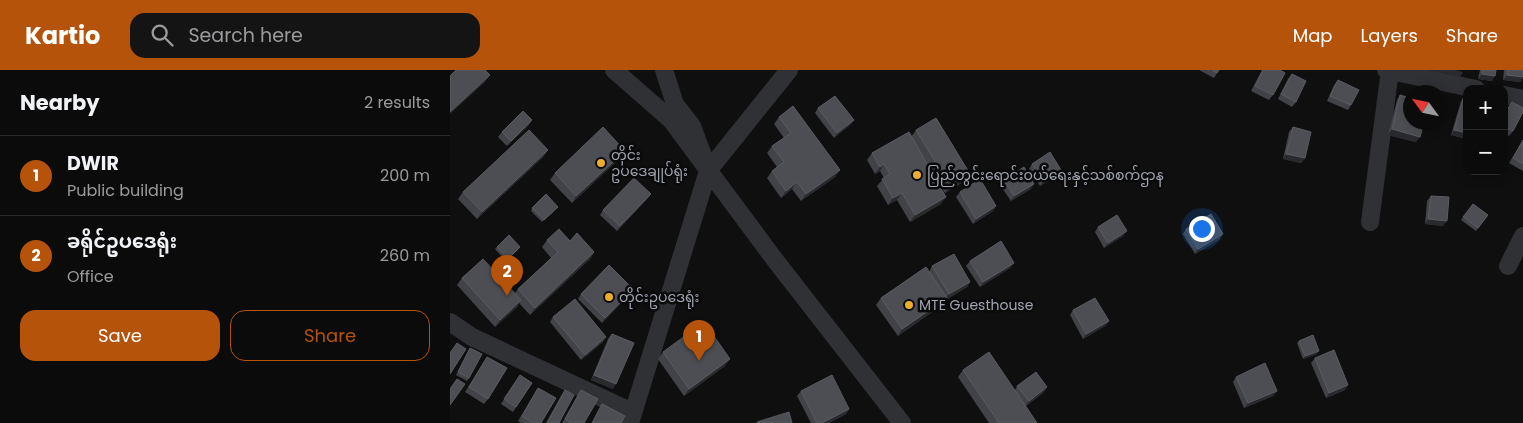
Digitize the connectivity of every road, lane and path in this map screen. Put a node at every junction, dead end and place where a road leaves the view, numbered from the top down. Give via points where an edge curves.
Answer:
1 (614, 70) edge
2 (664, 70) edge
3 (789, 70) edge
4 (1389, 70) edge
5 (1463, 86) edge
6 (1508, 96) edge
7 (1523, 99) edge
8 (708, 171) junction
9 (1370, 222) dead end
10 (1523, 236) edge
11 (1508, 266) dead end
12 (450, 322) edge
13 (631, 418) edge
14 (902, 423) edge

1 - 8 street via 671,120
2 - 8 street via 675,104 692,126
3 - 8 street
4 - 5 street
4 - 9 street
6 - 7 street
8 - 13 street
8 - 14 street
10 - 11 street
12 - 13 street via 472,337

